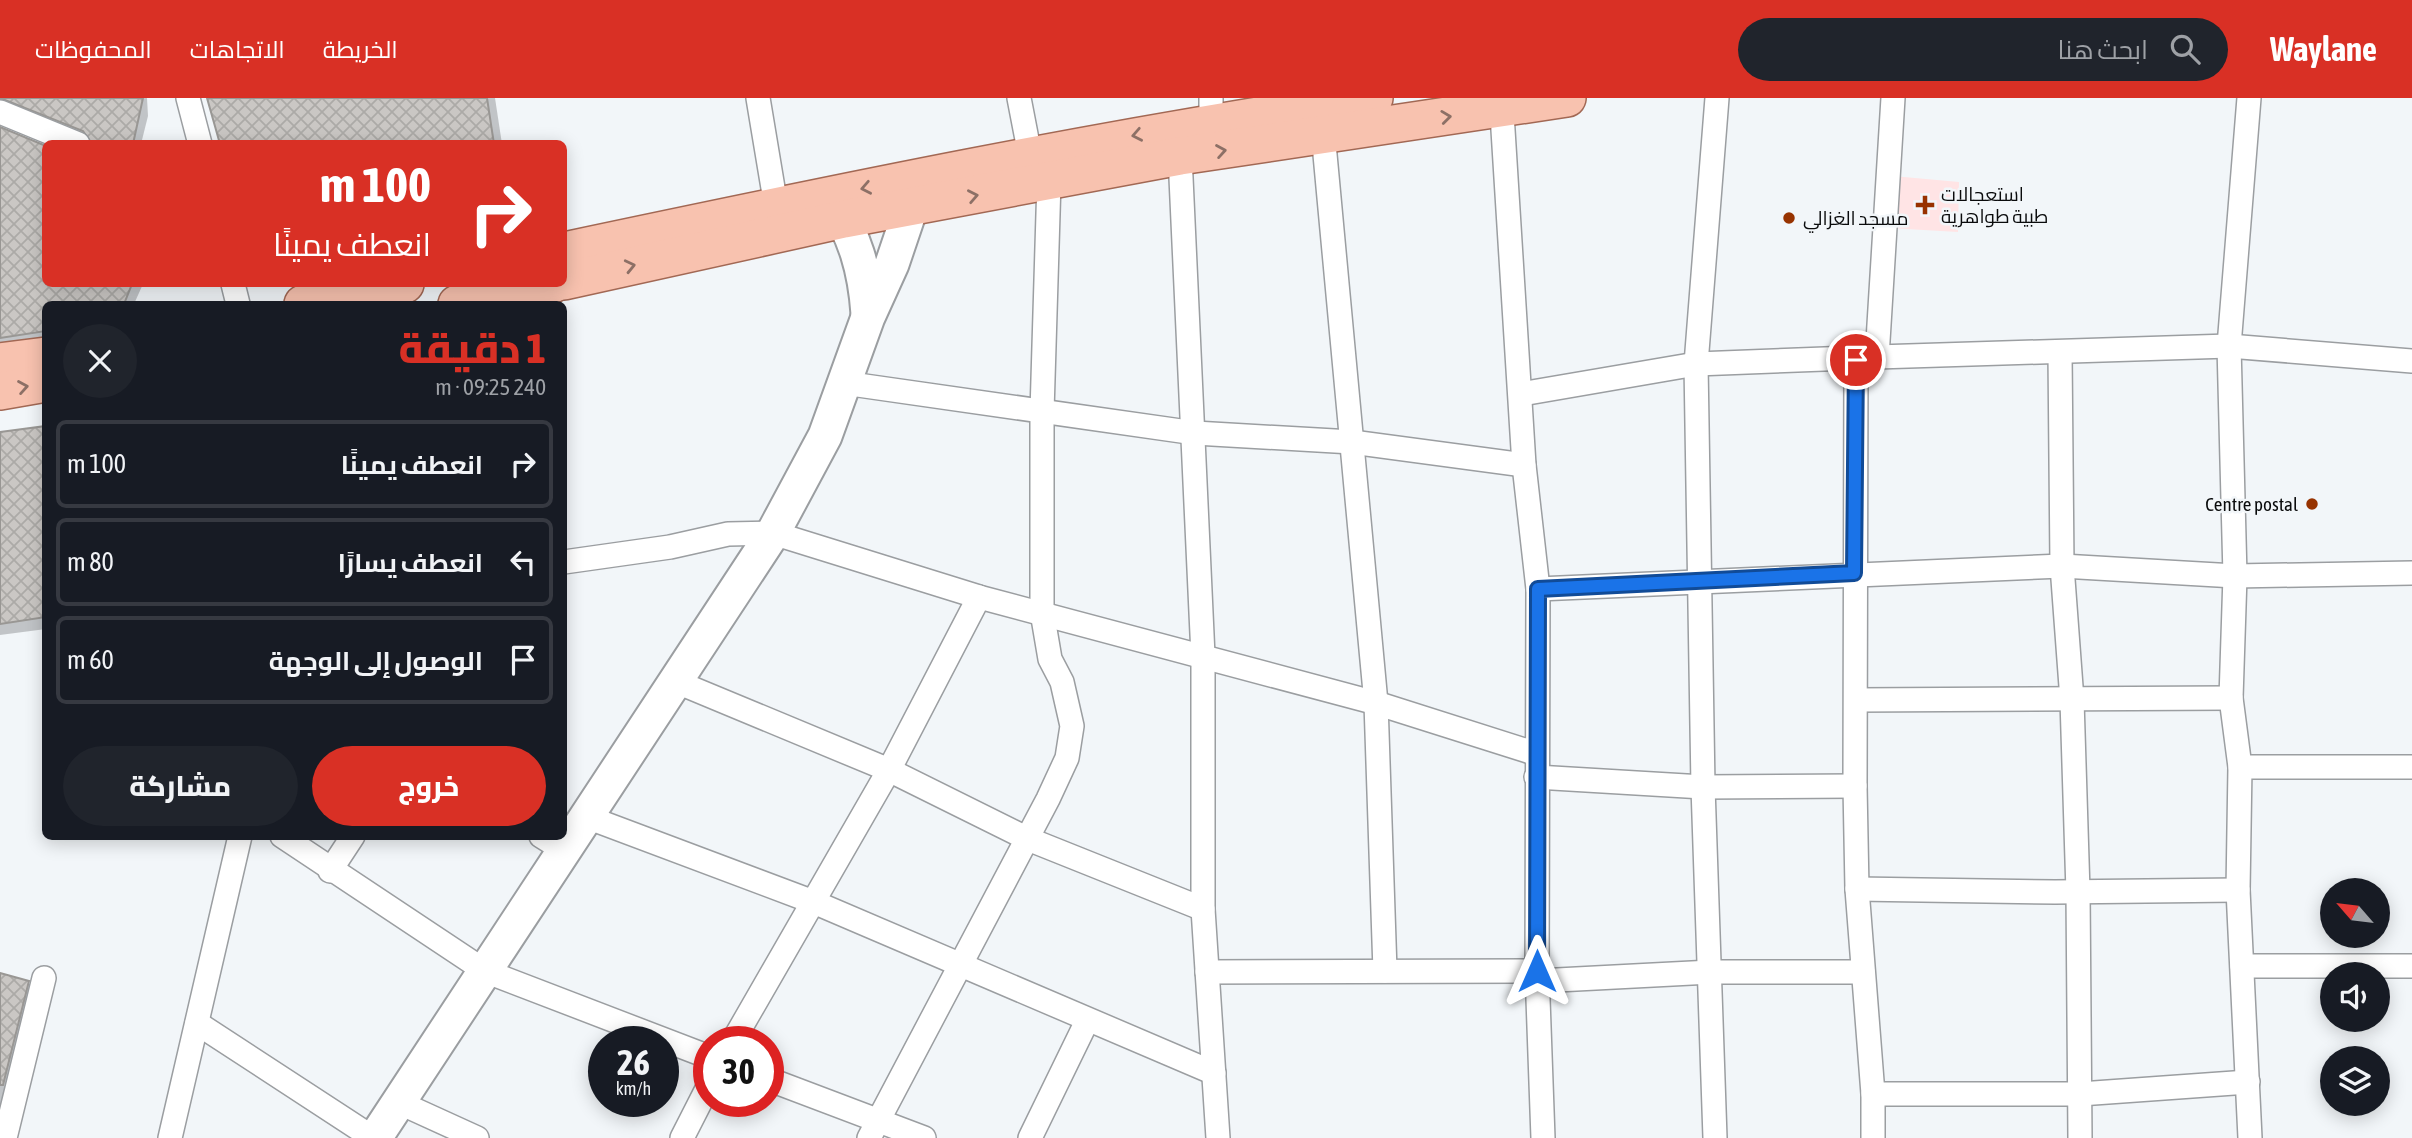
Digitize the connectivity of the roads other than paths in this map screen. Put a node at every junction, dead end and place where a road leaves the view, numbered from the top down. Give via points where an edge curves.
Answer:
1 (188, 98) edge
2 (758, 98) edge
3 (1019, 98) edge
4 (1374, 98) edge
5 (1567, 98) edge
6 (1717, 98) edge
7 (1893, 98) edge
8 (2249, 98) edge
9 (1501, 104) edge
10 (1211, 110) edge
11 (0, 112) edge
12 (1323, 133) junction
13 (68, 140) edge
14 (199, 140) edge
15 (1180, 156) junction
16 (1040, 168) junction
17 (916, 193) junction
18 (776, 206) junction
19 (836, 207) junction
20 (567, 250) edge
21 (567, 280) edge
22 (390, 287) edge
23 (530, 293) edge
24 (318, 301) edge
25 (477, 301) edge
26 (868, 317) junction
27 (2228, 346) junction
28 (2060, 353) junction
29 (42, 357) edge
30 (1866, 359) junction
31 (2412, 361) edge
32 (0, 362) edge
33 (1696, 364) junction
34 (844, 383) junction
35 (42, 384) edge
36 (0, 391) edge
37 (1521, 394) junction
38 (1042, 412) junction
39 (1195, 433) junction
40 (1352, 442) junction
41 (1524, 464) junction
42 (773, 533) junction
43 (567, 562) edge
44 (2062, 566) junction
45 (1854, 573) junction
46 (2412, 573) edge
47 (2235, 576) junction
48 (1702, 580) junction
49 (1538, 589) junction
50 (979, 597) junction
51 (1042, 612) junction
52 (1203, 656) junction
53 (677, 682) junction
54 (2231, 698) junction
55 (1857, 700) junction
56 (2072, 700) junction
57 (1376, 703) junction
58 (1537, 754) junction
59 (2240, 767) junction
60 (2412, 767) edge
61 (889, 770) junction
62 (1536, 777) junction
63 (1855, 786) junction
64 (1703, 787) junction
65 (587, 817) junction
66 (567, 833) edge
67 (1028, 839) junction
68 (239, 840) edge
69 (287, 840) edge
70 (350, 840) edge
71 (553, 844) edge
72 (330, 871) junction
73 (1857, 889) junction
74 (2238, 890) junction
75 (2078, 891) junction
76 (816, 903) junction
77 (1203, 909) junction
78 (2242, 966) junction
79 (2412, 966) edge
80 (961, 967) junction
81 (485, 971) junction
82 (1385, 971) junction
83 (1207, 972) junction
84 (1711, 972) junction
85 (1863, 972) junction
86 (1538, 976) junction
87 (44, 978) dead end
88 (1087, 1021) junction
89 (197, 1023) junction
90 (742, 1026) edge
91 (693, 1051) edge
92 (1214, 1073) junction
93 (2248, 1082) junction
94 (784, 1086) edge
95 (1873, 1094) junction
96 (2080, 1094) junction
97 (398, 1102) junction
98 (693, 1116) edge
99 (874, 1128) edge
100 (5, 1138) edge
101 (170, 1138) edge
102 (374, 1138) edge
103 (477, 1138) edge
104 (682, 1138) edge
105 (924, 1138) edge
106 (1030, 1138) edge
107 (1218, 1138) edge
108 (1543, 1138) edge
109 (1715, 1138) edge
110 (1873, 1138) edge
111 (2080, 1138) edge
112 (2250, 1138) edge

1 - 14 street
2 - 18 street
3 - 16 street
4 - 10 main road
5 - 9 main road
6 - 33 street
7 - 30 street
8 - 27 street
12 -> 9 main road
9 - 37 street
10 -> 16 main road
11 - 13 street
15 -> 12 main road
12 - 40 street
15 - 16 main road
15 - 39 street
16 - 17 main road
16 - 38 street
17 - 19 main road
17 - 26 main road
18 - 19 main road
18 - 20 main road
21 -> 19 main road
19 - 26 main road via 858,250
22 - 24 main road
23 - 25 main road
26 - 34 main road
27 - 28 street
27 - 31 street
27 - 47 street
28 - 30 street
28 - 44 street
29 - 32 main road
30 - 33 street
30 - 45 street
33 - 37 street
33 - 48 street
34 - 38 street
34 - 42 main road via 816,454
36 -> 35 main road
37 - 41 street
38 - 39 street
38 - 51 street
39 - 40 street
39 - 52 street
40 - 41 street
40 - 57 street
41 - 49 street
42 - 43 street via 728,534
42 - 50 street
42 - 53 main road
44 - 45 street
44 - 47 street
44 - 56 street
45 - 48 street
45 - 55 street
46 - 47 street
47 - 54 street
48 - 49 street
48 - 64 street
49 - 58 street
50 - 51 street
50 - 61 street
51 - 52 street
51 - 67 street via 1050,659 1062,682 1072,726 1067,758
52 - 57 street
52 - 77 street
53 - 61 street
53 - 65 main road
54 - 56 street
54 - 59 street
55 - 56 street
55 - 63 street
56 - 75 street
57 - 58 street
57 - 82 street
58 - 62 street
59 - 60 street
59 - 74 street
61 - 67 street
61 - 76 street
62 - 64 street
62 - 86 street
63 - 64 street
63 - 73 street
64 - 84 street
65 - 66 main road
65 - 76 street
67 - 77 street
67 - 80 street
68 - 89 street
69 - 72 street
70 - 72 street
71 - 81 main road
72 - 81 street
73 - 75 street
73 - 85 street
74 - 75 street
74 - 78 street
75 - 96 street
76 - 80 street
76 - 90 street
77 - 83 street
78 - 79 street
78 - 93 street
80 - 88 street
80 - 99 street
81 - 91 street
81 - 97 main road
82 - 83 street
82 - 86 street
83 - 92 street
84 - 85 street
84 - 86 street
84 - 109 street
85 - 95 street
86 - 108 street
87 - 100 street
88 - 92 street
88 - 106 street
89 - 101 street
89 - 102 street
92 - 107 street
93 - 96 street
93 - 112 street
94 - 99 street
95 - 96 street
95 - 110 street
96 - 111 street
97 - 102 main road
97 - 103 street
98 - 104 street
99 - 105 street

